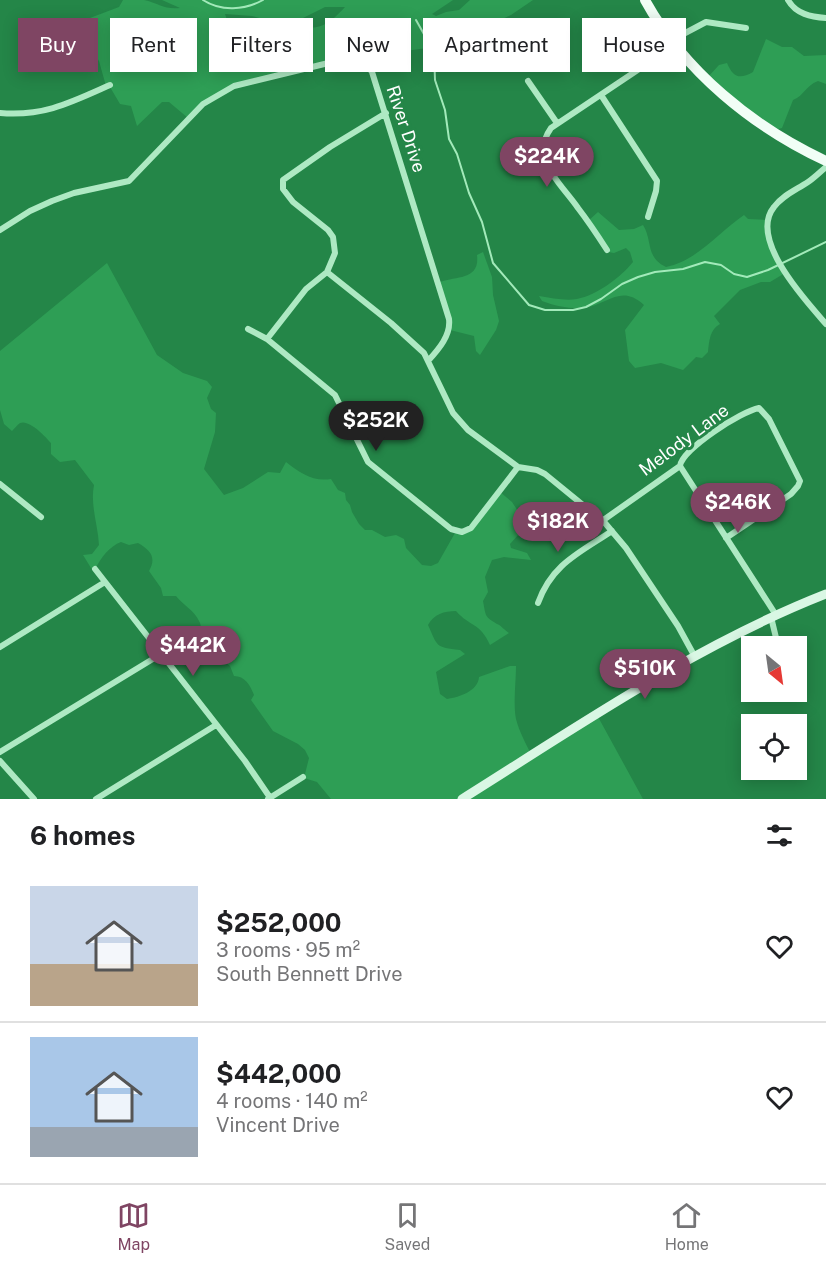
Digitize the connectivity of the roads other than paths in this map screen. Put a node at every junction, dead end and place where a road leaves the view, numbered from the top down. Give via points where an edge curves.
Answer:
1 (645, 0) edge
2 (788, 0) edge
3 (657, 18) edge
4 (826, 18) edge
5 (746, 28) dead end
6 (686, 34) edge
7 (686, 57) edge
8 (632, 72) edge
9 (528, 81) dead end
10 (110, 85) dead end
11 (601, 95) junction
12 (0, 113) edge
13 (386, 113) junction
14 (557, 123) junction
15 (826, 161) edge
16 (826, 167) edge
17 (648, 217) dead end
18 (0, 230) edge
19 (607, 250) dead end
20 (327, 272) junction
21 (826, 324) edge
22 (248, 329) dead end
23 (267, 339) junction
24 (428, 361) junction
25 (680, 466) junction
26 (518, 467) junction
27 (0, 484) edge
28 (41, 517) dead end
29 (602, 521) junction
30 (612, 531) junction
31 (726, 538) junction
32 (95, 569) dead end
33 (105, 582) junction
34 (826, 594) edge
35 (538, 603) dead end
36 (774, 616) junction
37 (777, 636) edge
38 (0, 647) edge
39 (161, 654) junction
40 (695, 657) junction
41 (216, 725) junction
42 (0, 752) edge
43 (0, 761) edge
44 (303, 777) dead end
45 (270, 798) edge
46 (34, 799) edge
47 (96, 799) edge
48 (462, 799) edge

1 - 3 main road
2 - 4 street via 810,17
5 - 6 street via 706,22
7 - 15 main road via 737,106 778,136
8 - 11 street
9 - 14 street
10 - 12 street via 53,110
11 - 14 street
11 - 17 street via 657,181
13 - 18 street, River Drive via 372,72 358,59 234,86 203,104 129,181 52,201
13 - 20 street via 283,180 283,189 290,199 333,237 335,253
13 - 24 street, River Drive via 449,319 446,336
14 - 19 street via 543,145 549,170
16 - 21 street via 774,206 768,231 782,268
20 - 23 street via 306,289
20 - 24 street via 410,338
22 - 23 street
23 - 26 street via 335,395 368,462 451,529 462,532 471,528
24 - 26 street via 458,420
25 - 29 street, Melody Lane
25 - 31 street
25 - 31 street, Melody Lane via 705,438 749,411 759,408 769,419 800,481 791,494
26 - 29 street via 545,474
27 - 28 street
29 - 30 street
30 - 35 street via 558,569
30 - 40 street
31 - 36 street
32 - 33 street
33 - 38 street
33 - 39 street
34 - 36 street
36 - 37 street
36 - 40 street
39 - 41 street
39 - 42 street
40 - 48 street via 610,705
41 - 45 street
41 - 47 street
43 - 46 street
44 - 45 street

